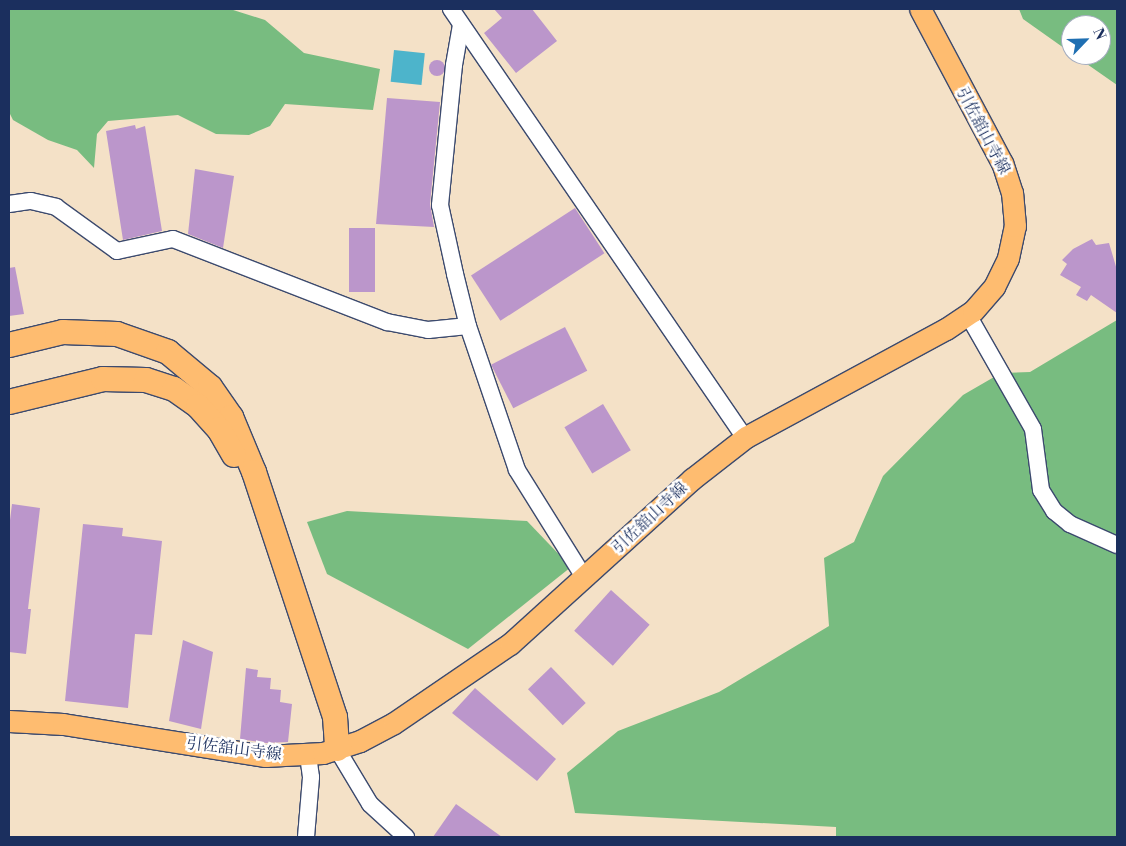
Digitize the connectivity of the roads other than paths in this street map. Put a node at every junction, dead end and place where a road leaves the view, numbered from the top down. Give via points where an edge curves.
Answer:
1 (452, 9) edge
2 (920, 9) edge
3 (462, 25) junction
4 (9, 204) edge
5 (968, 314) junction
6 (468, 326) junction
7 (9, 345) edge
8 (9, 402) edge
9 (746, 438) junction
10 (1117, 544) edge
11 (585, 578) junction
12 (9, 721) edge
13 (337, 749) junction
14 (308, 755) junction
15 (306, 837) edge
16 (406, 837) edge

1 - 3 street
2 - 5 main road, 引佐舘山寺線 via 1002,163 1012,193 1015,226 1008,258 994,287
3 - 6 street via 454,65 440,205
3 - 9 street
4 - 6 street via 31,201 56,207 117,251 173,239 387,322 428,330
5 - 9 main road, 引佐舘山寺線
5 - 10 street via 1033,429 1041,490 1054,511 1070,524
6 - 11 street via 517,470
7 - 13 highway via 63,332 117,334 168,352 210,387 231,417 254,472 335,717
8 - 13 highway via 103,379 132,378 174,389 208,416 235,458 322,721
9 - 11 main road, 引佐舘山寺線 via 692,479
11 - 13 main road, 引佐舘山寺線 via 529,629 471,673 377,733
12 - 14 main road, 引佐舘山寺線 via 62,724 265,756
13 - 14 main road, 引佐舘山寺線
13 - 16 street via 370,804
14 - 15 street via 311,777

